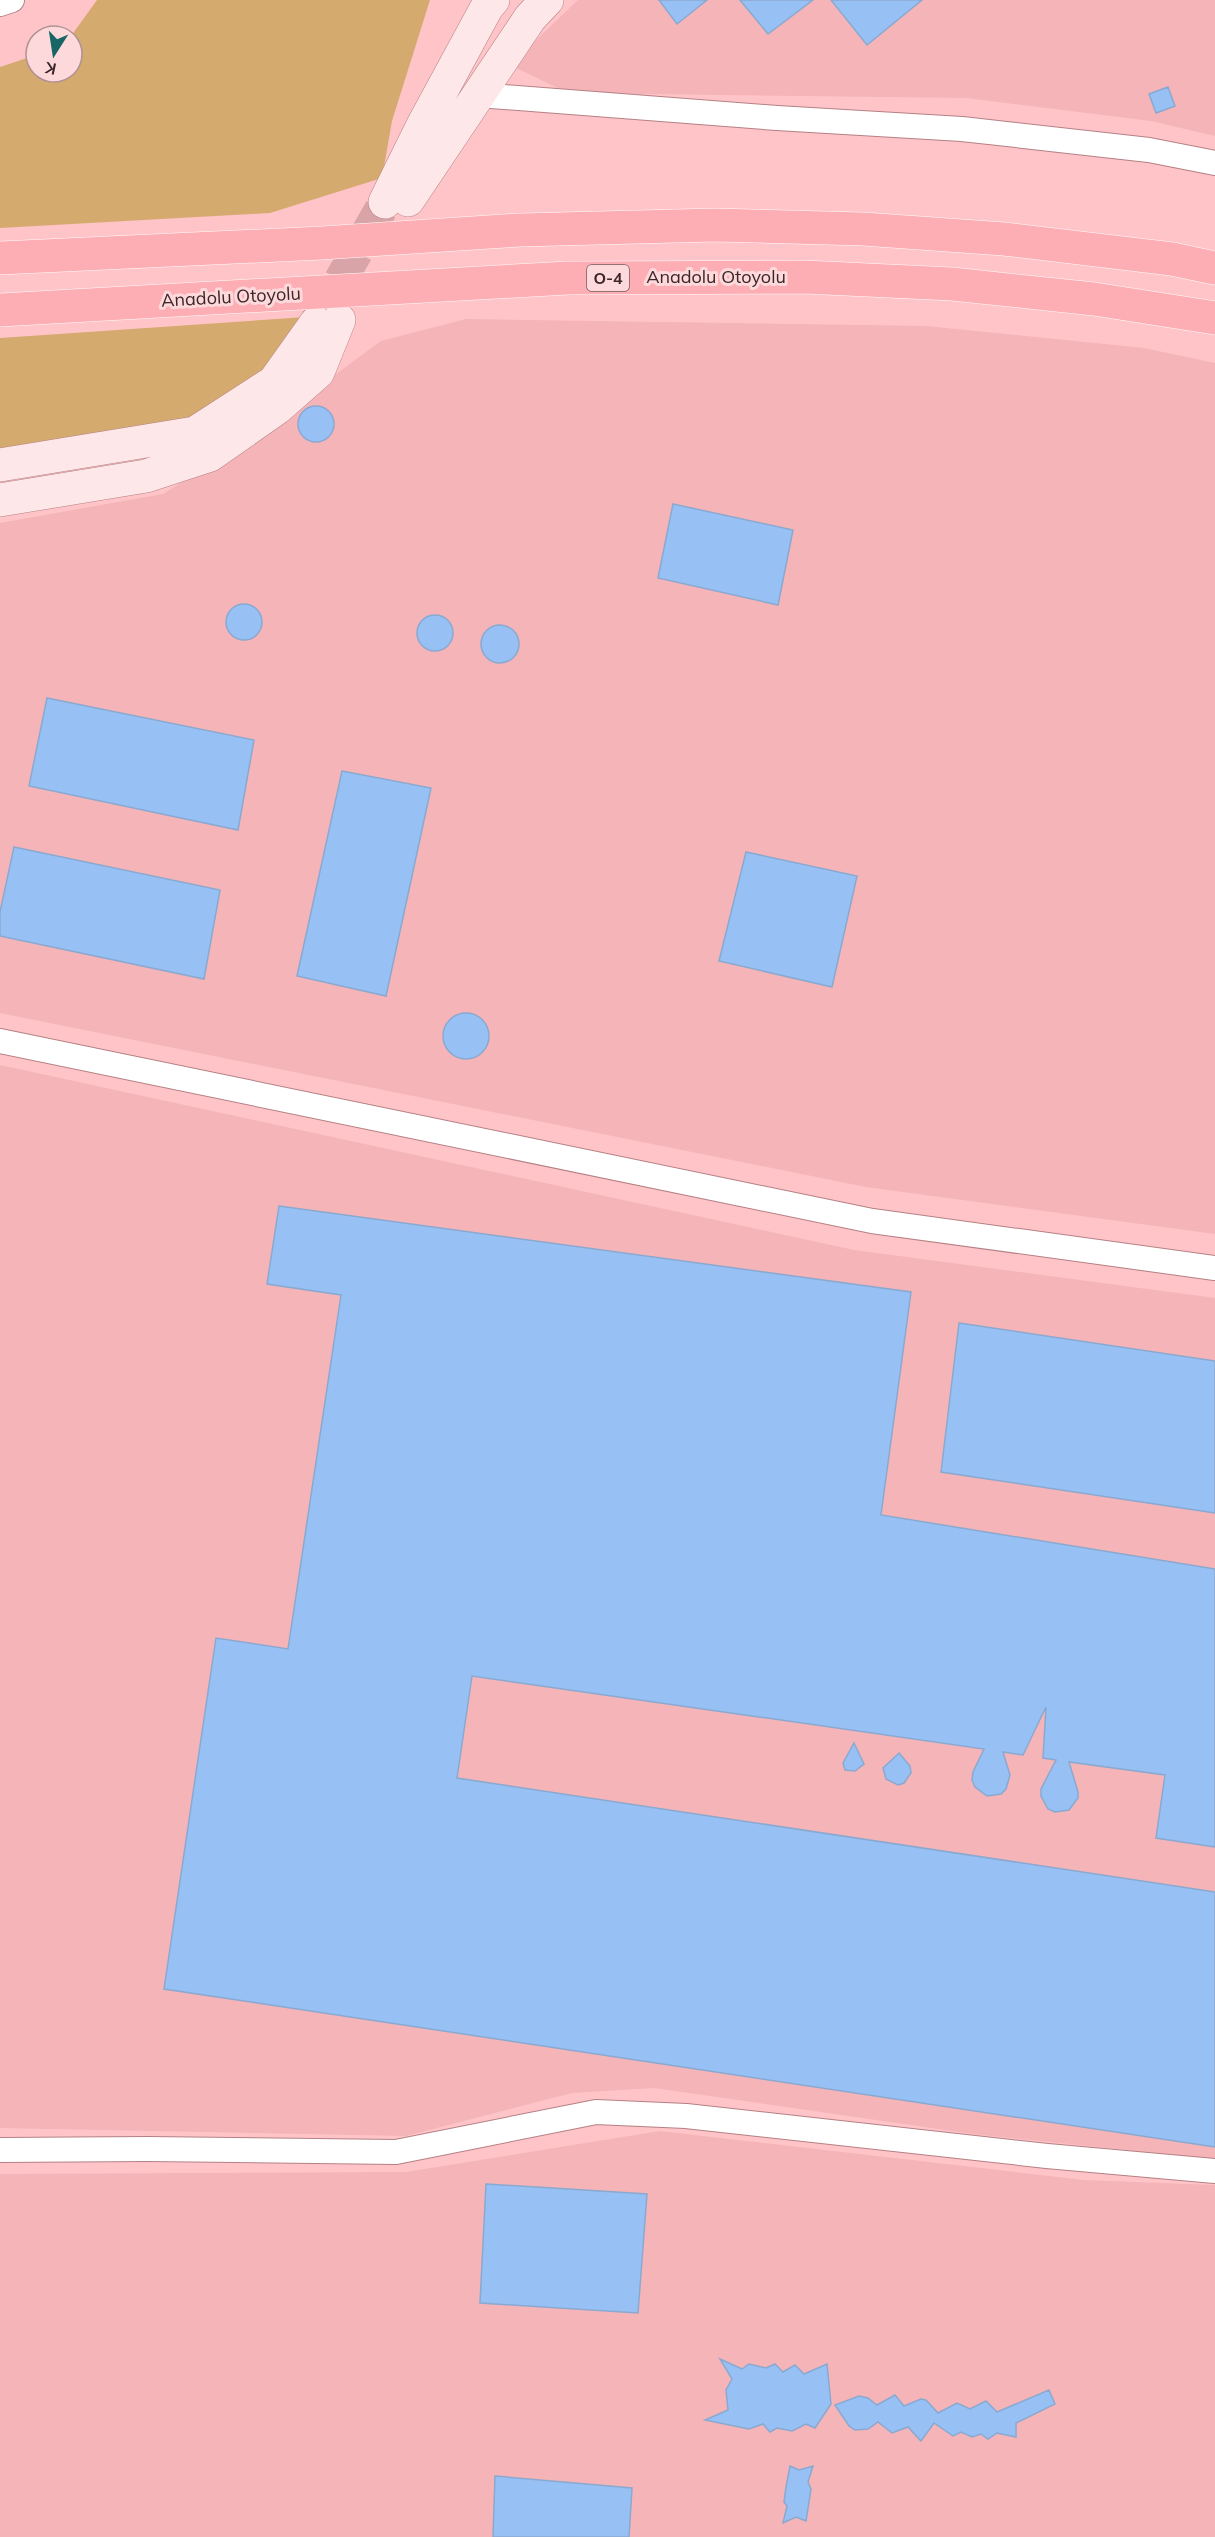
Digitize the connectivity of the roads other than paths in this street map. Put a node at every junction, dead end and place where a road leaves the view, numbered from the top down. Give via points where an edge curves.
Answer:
1 (12, 0) edge
2 (493, 0) edge
3 (547, 0) edge
4 (0, 4) edge
5 (478, 94) junction
6 (1215, 162) edge
7 (0, 258) edge
8 (1215, 268) edge
9 (0, 310) edge
10 (1215, 318) edge
11 (0, 465) edge
12 (0, 500) edge
13 (0, 1041) edge
14 (1215, 1268) edge
15 (0, 2150) edge
16 (1215, 2171) edge

1 - 4 street
2 - 5 main road via 423,125 397,201
3 - 5 main road via 530,18
5 - 6 street via 962,129 1149,150
7 - 8 highway via 519,230 715,225 863,229 1004,239 1172,259
9 - 10 highway, Anadolu Otoyolu / O-4 via 568,278 804,277 988,288
11 - 12 main road via 195,433 274,382 328,322 318,372 277,408 210,455 146,476
13 - 14 street via 872,1221
15 - 16 street via 396,2152 596,2112 686,2116

